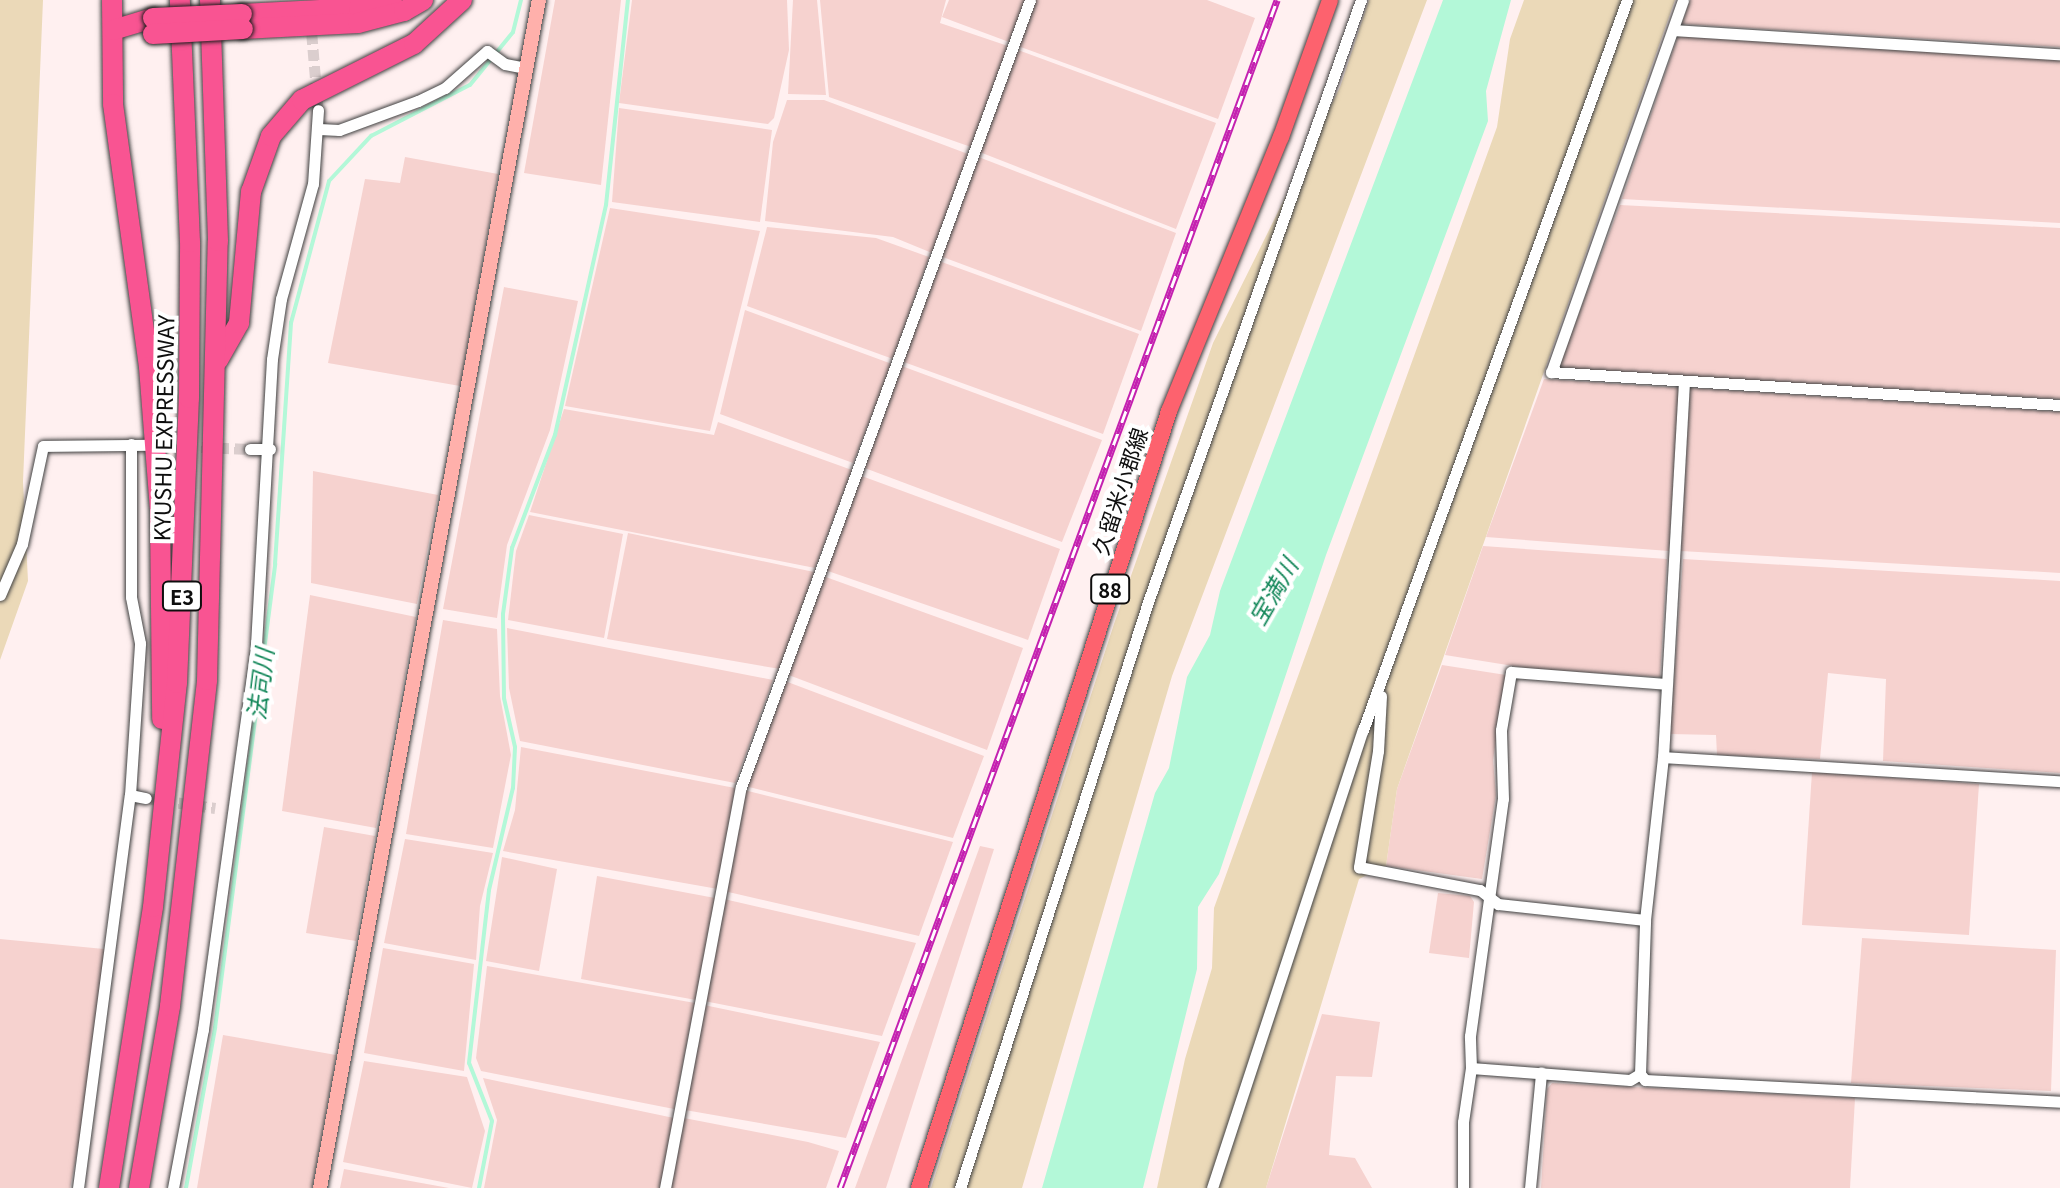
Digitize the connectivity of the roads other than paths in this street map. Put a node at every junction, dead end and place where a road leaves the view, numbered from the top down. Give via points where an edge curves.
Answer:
1 (112, 0) edge
2 (180, 0) edge
3 (210, 0) edge
4 (392, 0) edge
5 (423, 0) edge
6 (462, 0) edge
7 (539, 0) edge
8 (1030, 0) edge
9 (1330, 0) edge
10 (1361, 0) edge
11 (1627, 0) edge
12 (1683, 0) edge
13 (243, 22) junction
14 (113, 30) junction
15 (1674, 30) junction
16 (2060, 54) edge
17 (526, 68) junction
18 (318, 110) tunnel mouth
19 (319, 129) junction
20 (218, 361) junction
21 (1684, 383) junction
22 (2060, 405) edge
23 (131, 444) junction
24 (147, 445) tunnel mouth
25 (250, 449) tunnel mouth
26 (270, 449) junction
27 (0, 595) edge
28 (1382, 683) junction
29 (1667, 684) junction
30 (1663, 757) junction
31 (2060, 781) edge
32 (130, 795) junction
33 (146, 798) tunnel mouth
34 (215, 808) tunnel mouth
35 (229, 810) junction
36 (164, 811) junction
37 (1487, 898) junction
38 (1645, 920) junction
39 (1471, 1068) junction
40 (1541, 1073) junction
41 (1640, 1074) junction
42 (2060, 1102) edge
43 (78, 1188) edge
44 (109, 1188) edge
45 (139, 1188) edge
46 (173, 1188) edge
47 (320, 1188) edge
48 (665, 1188) edge
49 (919, 1188) edge
50 (960, 1188) edge
51 (1212, 1188) edge
52 (1463, 1188) edge
53 (1530, 1188) edge

1 - 14 highway
2 - 36 highway, KYUSHU EXPRESSWAY / E3 via 190,242 189,398 177,683
3 - 20 highway, E3
4 - 13 highway
5 - 13 highway via 404,11 358,23
6 - 20 highway via 414,44 302,100 271,136 251,192 239,323
7 - 17 street
8 - 48 street via 741,787
9 - 49 main road, 久留米小郡線 / 88 via 1281,137 1169,411
10 - 50 street via 1152,588
11 - 28 street
12 - 15 street
13 - 14 highway, bridge
14 - 36 highway via 113,104 149,367 160,511
15 - 16 street
15 - 21 street via 1551,372
17 - 19 street via 505,64 487,51 445,88 418,101 339,130
17 - 47 street
18 - 19 street
19 - 26 street via 313,184 281,299 272,359
20 - 45 highway, E3 via 205,695 170,1006
21 - 22 street
21 - 29 street
23 - 24 street
23 - 27 street via 43,446 22,544
23 - 32 street via 131,597 140,643
25 - 26 street
26 - 35 street via 256,645
28 - 37 street via 1381,730 1359,867 1480,890
28 - 51 street
29 - 30 street
29 - 37 street via 1511,672 1501,730 1503,799
30 - 31 street
30 - 38 street
32 - 33 street
32 - 43 street
34 - 35 street
35 - 46 street via 203,1029
36 - 44 highway, KYUSHU EXPRESSWAY / E3
37 - 38 street via 1533,909
37 - 39 street
38 - 41 street
39 - 40 street
39 - 52 street via 1463,1122
40 - 41 street via 1630,1080
40 - 53 street
41 - 42 street via 1645,1080

